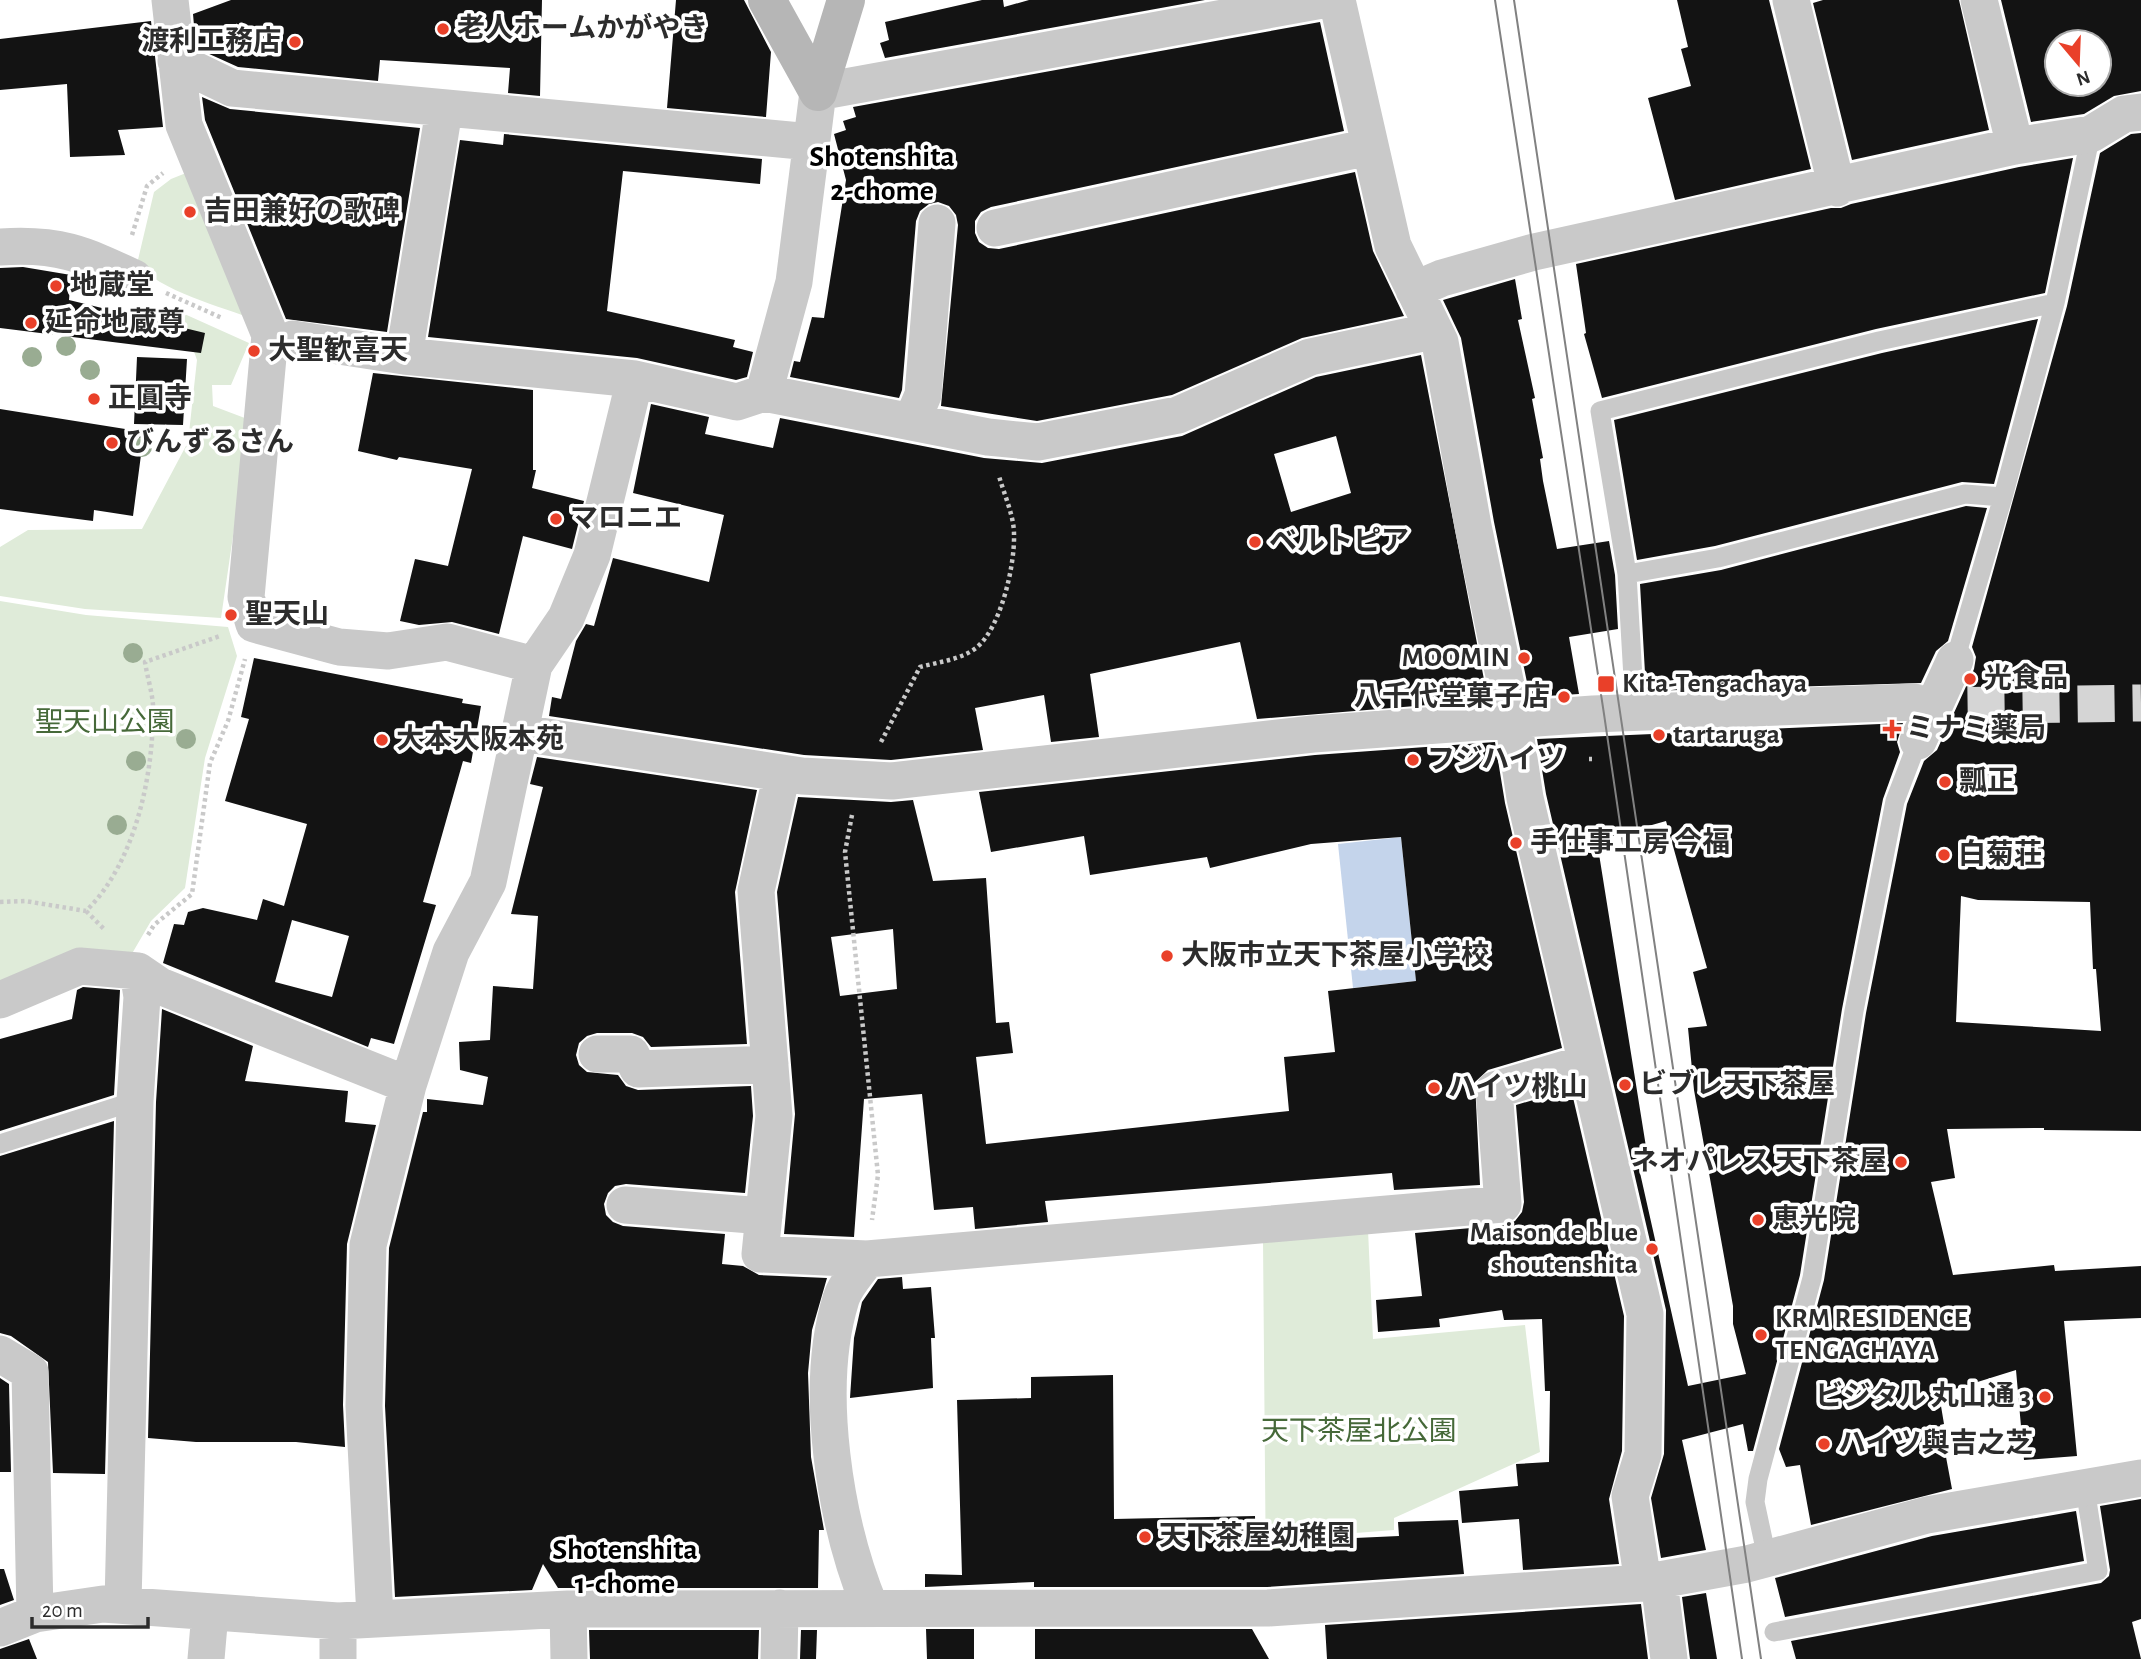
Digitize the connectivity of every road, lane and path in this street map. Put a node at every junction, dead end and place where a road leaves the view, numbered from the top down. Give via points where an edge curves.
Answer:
1 (170, 0) edge
2 (767, 0) edge
3 (846, 0) edge
4 (1322, 0) edge
5 (1338, 0) edge
6 (1791, 0) edge
7 (1979, 0) edge
8 (176, 61) junction
9 (818, 92) junction
10 (444, 110) junction
11 (2141, 112) edge
12 (2091, 134) junction
13 (811, 142) junction
14 (2015, 146) junction
15 (1369, 147) junction
16 (196, 152) junction
17 (1837, 188) junction
18 (937, 223) dead end
19 (995, 228) dead end
20 (0, 247) edge
21 (127, 275) junction
22 (1414, 290) junction
23 (2055, 303) junction
24 (1433, 331) junction
25 (281, 337) junction
26 (404, 356) junction
27 (635, 379) junction
28 (764, 393) junction
29 (912, 421) junction
30 (988, 437) junction
31 (2003, 497) junction
32 (1627, 574) junction
33 (241, 629) junction
34 (1955, 660) joint
35 (534, 665) junction
36 (1913, 702) tunnel mouth
37 (1635, 713) junction
38 (1513, 719) junction
39 (521, 733) junction
40 (1918, 741) joint
41 (782, 773) junction
42 (862, 779) junction
43 (0, 902) edge
44 (86, 911) junction
45 (97, 920) dead end
46 (138, 971) junction
47 (0, 1000) edge
48 (597, 1054) dead end
49 (1586, 1063) junction
50 (770, 1064) junction
51 (408, 1085) junction
52 (135, 1101) junction
53 (0, 1144) edge
54 (625, 1205) dead end
55 (764, 1216) junction
56 (867, 1259) junction
57 (0, 1354) edge
58 (2141, 1478) edge
59 (2085, 1488) junction
60 (1767, 1559) junction
61 (1651, 1582) junction
62 (122, 1604) junction
63 (870, 1607) junction
64 (780, 1608) junction
65 (568, 1609) junction
66 (35, 1614) junction
67 (210, 1614) junction
68 (375, 1617) junction
69 (338, 1621) junction
70 (0, 1628) edge
71 (1774, 1632) dead end
72 (206, 1659) edge
73 (338, 1659) edge
74 (569, 1659) edge
75 (779, 1659) edge
76 (1669, 1659) edge

1 - 8 street
2 - 9 street
3 - 9 street
4 - 9 street
5 - 15 street
6 - 17 street
7 - 14 street
8 - 10 street via 232,88
8 - 16 street via 184,125
9 - 13 street
10 - 13 street
10 - 26 street
11 - 12 street via 2124,114
12 - 14 street
12 - 23 lane
13 - 28 street via 794,282
14 - 17 street
15 - 19 street
15 - 22 street via 1393,246
16 - 21 path via 148,186
16 - 25 street
17 - 22 street via 1543,250
18 - 29 street via 923,395
20 - 21 street via 82,253
21 - 25 path via 253,332
22 - 24 street
23 - 31 lane
23 - 32 lane via 1600,411
24 - 30 street via 1310,357 1178,415 1038,442
24 - 38 street via 1440,342
25 - 26 street
25 - 33 street
26 - 27 street
27 - 28 street via 737,402
27 - 35 street via 592,555 566,618
28 - 29 street
29 - 30 street
30 - 42 path via 1014,533 1003,607 976,648 920,667
31 - 32 lane via 1965,494 1718,558
31 - 34 lane
32 - 37 lane
33 - 35 street via 388,651 447,642
33 - 44 path via 145,662 153,701 152,745 139,812 105,893
33 - 46 path via 228,721 210,763 192,894 154,925 144,942
34 - 40 street
35 - 39 street
36 - 37 street
37 - 38 street
38 - 42 street via 1313,734 892,781
38 - 49 street via 1530,823
39 - 41 street
39 - 51 street via 488,882 451,952
40 - 60 lane via 1895,801 1854,1011 1812,1278 1758,1479 1755,1502
41 - 42 street
41 - 50 street via 756,891
42 - 56 path via 845,852 878,1175
43 - 44 path via 25,901
44 - 45 path
46 - 47 street via 80,965
46 - 51 street via 160,986
46 - 52 street via 142,997
48 - 50 street via 631,1054 638,1069
49 - 56 street via 1494,1090 1503,1204
49 - 61 street via 1646,1314 1643,1454 1630,1496
50 - 55 street via 774,1115
51 - 68 street via 368,1245 364,1406
52 - 53 lane
52 - 62 street
54 - 55 street
55 - 56 street via 760,1254
56 - 63 street via 841,1297 831,1357 830,1454 858,1576
57 - 66 street via 30,1372
58 - 59 street
59 - 60 street via 1927,1516
59 - 71 lane via 2098,1571
60 - 61 street
61 - 63 street via 1268,1608
61 - 76 street
62 - 66 street
62 - 67 street
63 - 64 street
64 - 65 street
64 - 75 street
65 - 68 street
65 - 74 street
66 - 70 street
67 - 69 street
67 - 72 street
68 - 69 street
69 - 73 street

